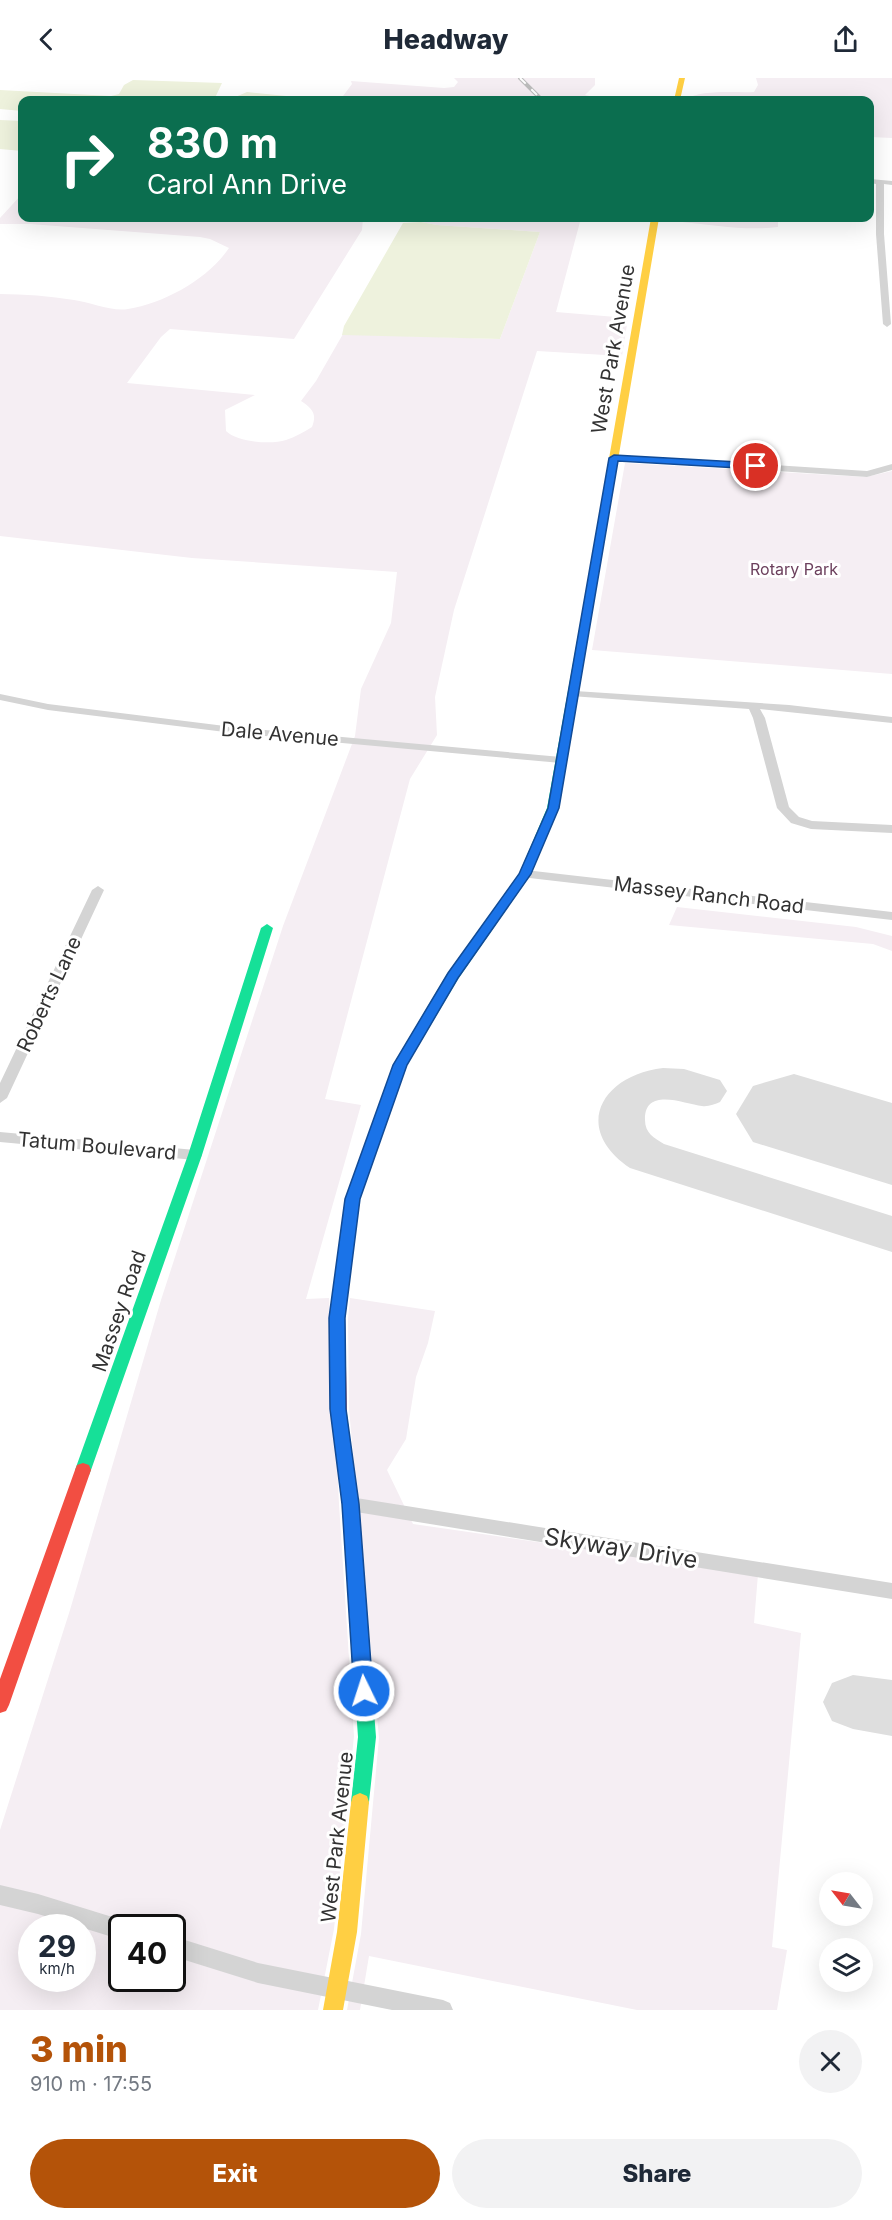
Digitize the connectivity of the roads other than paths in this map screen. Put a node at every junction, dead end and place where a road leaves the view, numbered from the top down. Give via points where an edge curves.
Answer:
1 (682, 78) edge
2 (678, 96) edge
3 (874, 181) edge
4 (880, 182) junction
5 (892, 183) edge
6 (882, 196) junction
7 (892, 197) edge
8 (654, 222) edge
9 (880, 234) junction
10 (892, 234) edge
11 (887, 324) dead end
12 (614, 458) junction
13 (892, 467) edge
14 (575, 694) junction
15 (0, 697) edge
16 (753, 706) junction
17 (892, 720) edge
18 (561, 760) junction
19 (892, 829) edge
20 (525, 874) junction
21 (98, 890) dead end
22 (892, 916) edge
23 (267, 928) dead end
24 (0, 1098) edge
25 (0, 1137) edge
26 (195, 1155) junction
27 (350, 1504) junction
28 (892, 1592) edge
29 (0, 1705) edge
30 (0, 1895) edge
31 (108, 1926) edge
32 (186, 1950) edge
33 (337, 1990) junction
34 (333, 2010) edge
35 (443, 2010) edge

1 - 2 street
3 - 4 street
4 - 5 street
4 - 6 street
6 - 7 street
6 - 9 street
8 - 12 street, West Park Avenue
9 - 10 street
9 - 11 street
12 - 13 street via 867,474
12 - 14 street, West Park Avenue
14 - 16 street
14 - 18 street, West Park Avenue
15 - 18 street, Dale Avenue via 48,707 222,729
16 - 17 street
16 - 19 street via 783,808 795,820 811,825
18 - 20 street, West Park Avenue via 554,808
20 - 22 street, Massey Ranch Road
20 - 27 street, West Park Avenue via 453,976 400,1065 352,1199 337,1318 338,1409
21 - 24 street, Roberts Lane
23 - 26 street, Massey Road
25 - 26 street, Tatum Boulevard
26 - 29 street, Massey Road
27 - 28 street, Skyway Drive
27 - 33 street, West Park Avenue via 367,1737 347,1932
30 - 31 street
32 - 33 street via 258,1973
33 - 34 street, West Park Avenue
33 - 35 street

